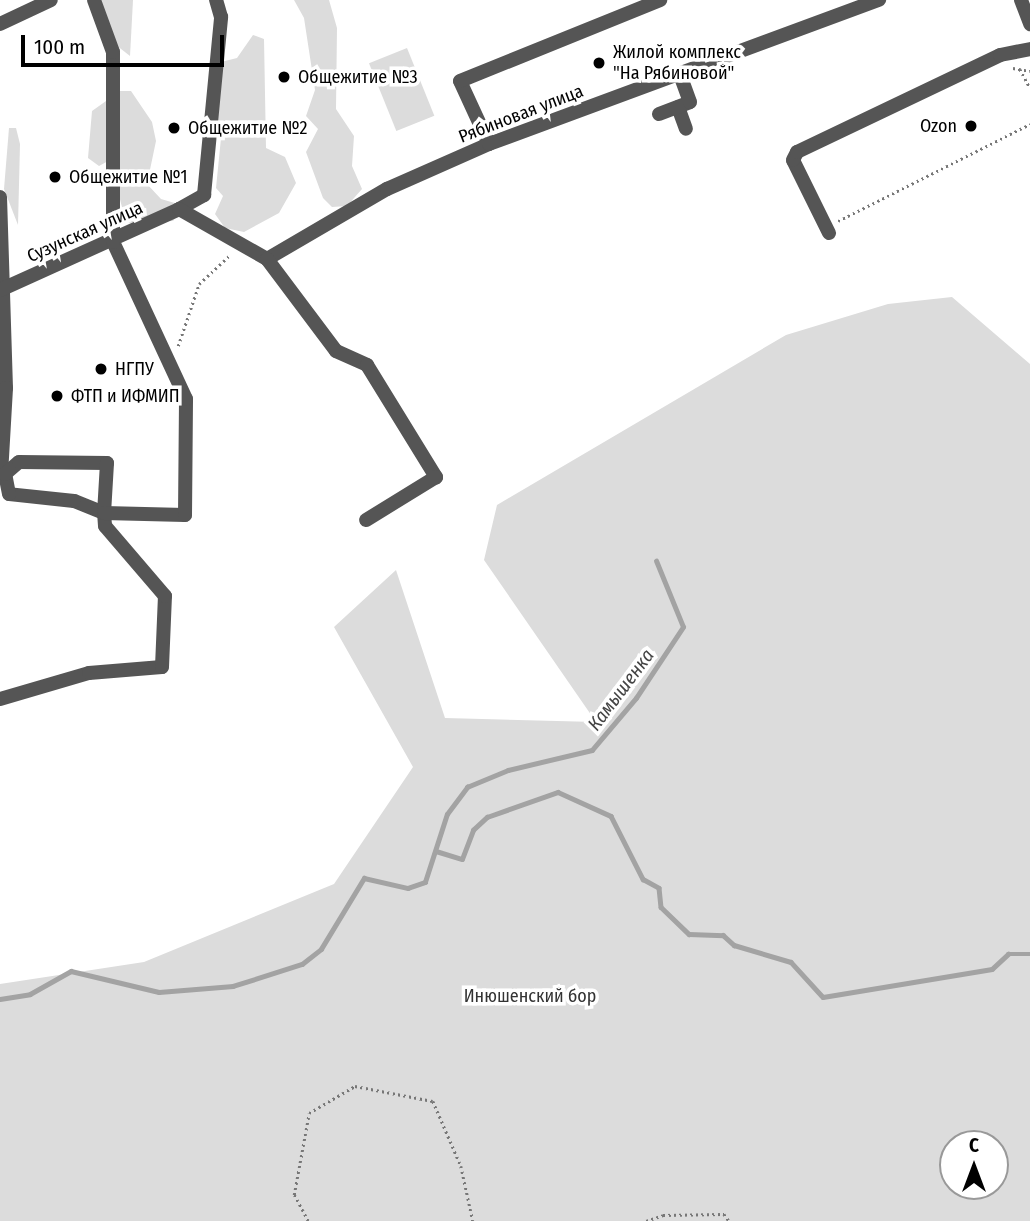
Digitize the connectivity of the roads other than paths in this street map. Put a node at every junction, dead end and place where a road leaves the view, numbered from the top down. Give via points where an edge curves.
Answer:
1 (51, 0) edge
2 (94, 0) edge
3 (216, 0) edge
4 (660, 0) edge
5 (879, 0) edge
6 (1021, 0) edge
7 (0, 24) edge
8 (1030, 24) edge
9 (1030, 49) edge
10 (680, 75) junction
11 (677, 107) junction
12 (659, 114) dead end
13 (686, 130) dead end
14 (489, 144) junction
15 (0, 197) edge
16 (179, 209) junction
17 (827, 230) road end
18 (113, 242) junction
19 (267, 259) junction
20 (1, 290) edge
21 (3, 389) edge
22 (2, 475) edge
23 (104, 513) junction
24 (366, 520) dead end
25 (0, 699) edge

1 - 7 street
2 - 18 street via 113,52
3 - 16 street, Сузунская улица via 221,17 204,195
4 - 14 street via 460,81
5 - 10 street, Рябиновая улица
6 - 8 street
9 - 17 street via 1000,55 797,152 793,160
10 - 11 street via 690,102
10 - 14 street, Рябиновая улица
11 - 12 street
11 - 13 street
14 - 19 street, Рябиновая улица via 387,189
15 - 20 street
16 - 18 street, Сузунская улица
16 - 19 street via 240,249
18 - 20 street, Сузунская улица
18 - 23 street via 132,291 176,367 186,399 185,515
19 - 24 street via 336,351 366,365 436,477
20 - 21 street
21 - 22 street
22 - 23 street via 9,494 74,501
22 - 23 street via 19,462 107,463
23 - 25 street via 105,526 165,596 162,667 89,673

